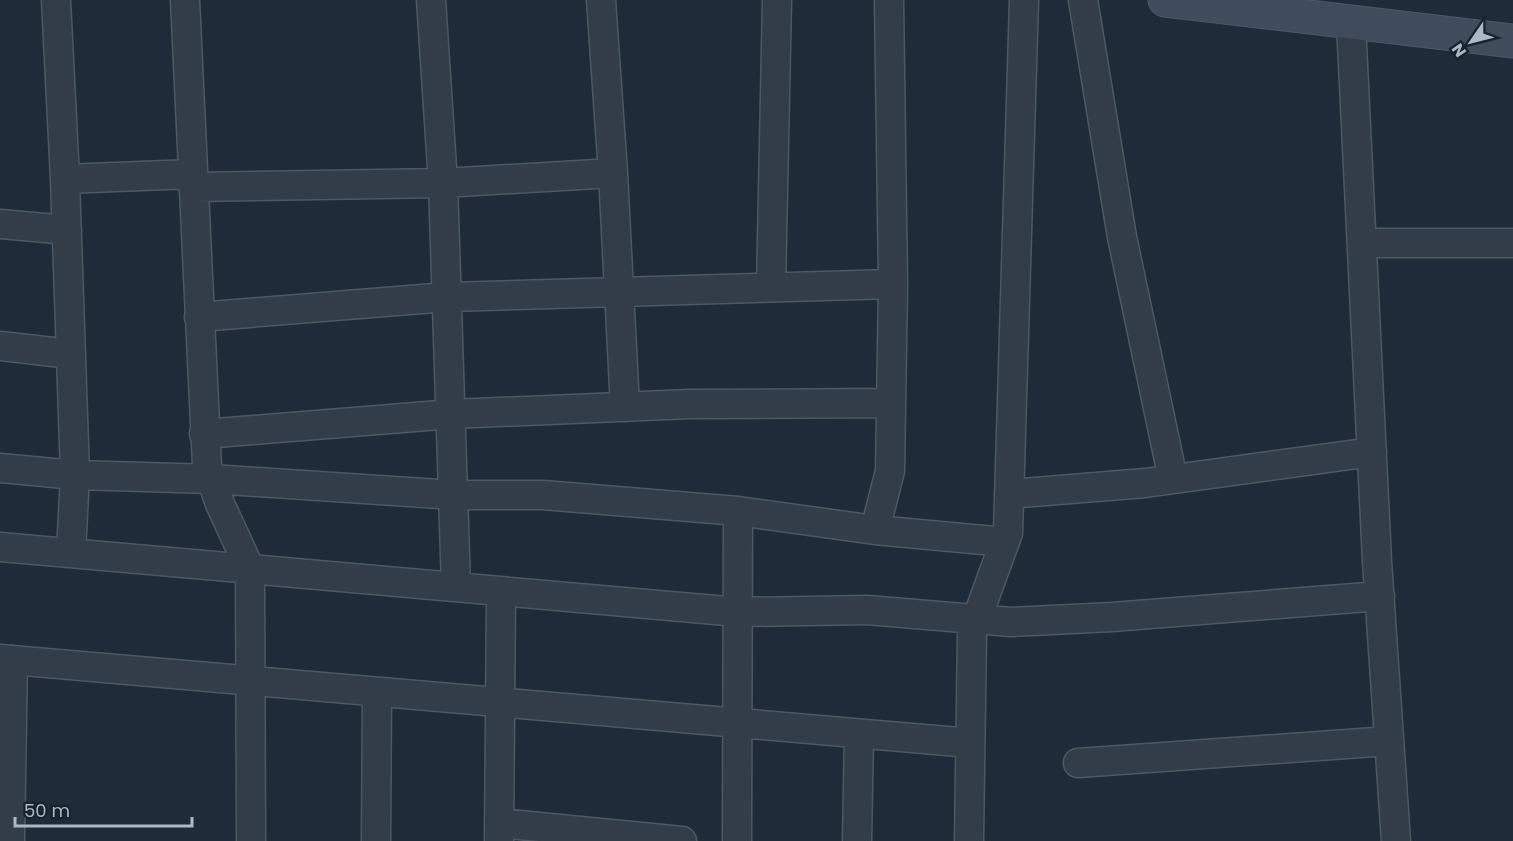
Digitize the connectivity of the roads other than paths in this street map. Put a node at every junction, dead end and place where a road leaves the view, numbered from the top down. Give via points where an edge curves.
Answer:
1 (56, 0) edge
2 (185, 0) edge
3 (431, 0) edge
4 (601, 0) edge
5 (777, 0) edge
6 (890, 0) edge
7 (1024, 0) edge
8 (1083, 0) edge
9 (1165, 0) edge
10 (1351, 22) junction
11 (1513, 41) edge
12 (614, 172) junction
13 (66, 179) junction
14 (193, 181) junction
15 (442, 183) junction
16 (0, 224) edge
17 (67, 230) junction
18 (1362, 243) junction
19 (1513, 243) edge
20 (893, 284) junction
21 (771, 287) junction
22 (619, 291) junction
23 (447, 297) junction
24 (199, 316) junction
25 (0, 346) edge
26 (71, 354) junction
27 (891, 403) junction
28 (625, 406) junction
29 (452, 414) junction
30 (204, 434) junction
31 (1372, 452) junction
32 (0, 468) edge
33 (75, 475) junction
34 (212, 479) junction
35 (1173, 479) junction
36 (1009, 494) junction
37 (454, 495) junction
38 (738, 511) junction
39 (875, 530) junction
40 (1005, 542) junction
41 (0, 547) edge
42 (70, 553) junction
43 (250, 569) junction
44 (456, 587) junction
45 (501, 591) junction
46 (1380, 596) junction
47 (738, 612) junction
48 (977, 619) junction
49 (6, 660) edge
50 (251, 682) junction
51 (377, 693) junction
52 (500, 703) junction
53 (737, 723) junction
54 (859, 734) junction
55 (1389, 741) junction
56 (970, 743) junction
57 (1078, 763) dead end
58 (499, 832) edge
59 (10, 841) edge
60 (251, 841) edge
61 (376, 841) edge
62 (682, 841) edge
63 (737, 841) edge
64 (857, 841) edge
65 (969, 841) edge
66 (1396, 841) edge

1 - 13 street
2 - 14 street
3 - 15 street
4 - 12 street
5 - 21 street
6 - 20 street
7 - 36 street
8 - 35 street via 1122,237
9 - 10 main road
10 - 11 main road
10 - 18 street
12 - 15 street
12 - 22 street
13 - 14 street
13 - 17 street
14 - 15 street
14 - 24 street
15 - 23 street
16 - 17 street
17 - 26 street
18 - 19 street
18 - 31 street
20 - 21 street
20 - 27 street
21 - 22 street
22 - 23 street
22 - 28 street
23 - 24 street
23 - 29 street
24 - 30 street
25 - 26 street
26 - 33 street
27 - 28 street
27 - 39 street via 890,471
28 - 29 street
29 - 30 street
29 - 37 street
30 - 34 street
31 - 35 street
31 - 46 street
32 - 33 street
33 - 34 street
33 - 42 street
34 - 37 street
34 - 43 street
35 - 36 street
36 - 40 street
37 - 38 street via 543,495
37 - 44 street
38 - 39 street
38 - 47 street
39 - 40 street
40 - 48 street
41 - 42 street
42 - 43 street
43 - 44 street
43 - 50 street
44 - 45 street
45 - 47 street
45 - 52 street
46 - 48 street via 1112,617 1011,622
46 - 55 street
47 - 48 street via 867,610
47 - 53 street
48 - 56 street via 972,632
49 - 50 street
49 - 59 street
50 - 51 street
50 - 60 street
51 - 52 street
51 - 61 street
52 - 53 street
52 - 58 street
53 - 54 street
53 - 63 street
54 - 56 street
54 - 64 street
55 - 57 street
55 - 66 street
56 - 65 street
58 - 62 street

